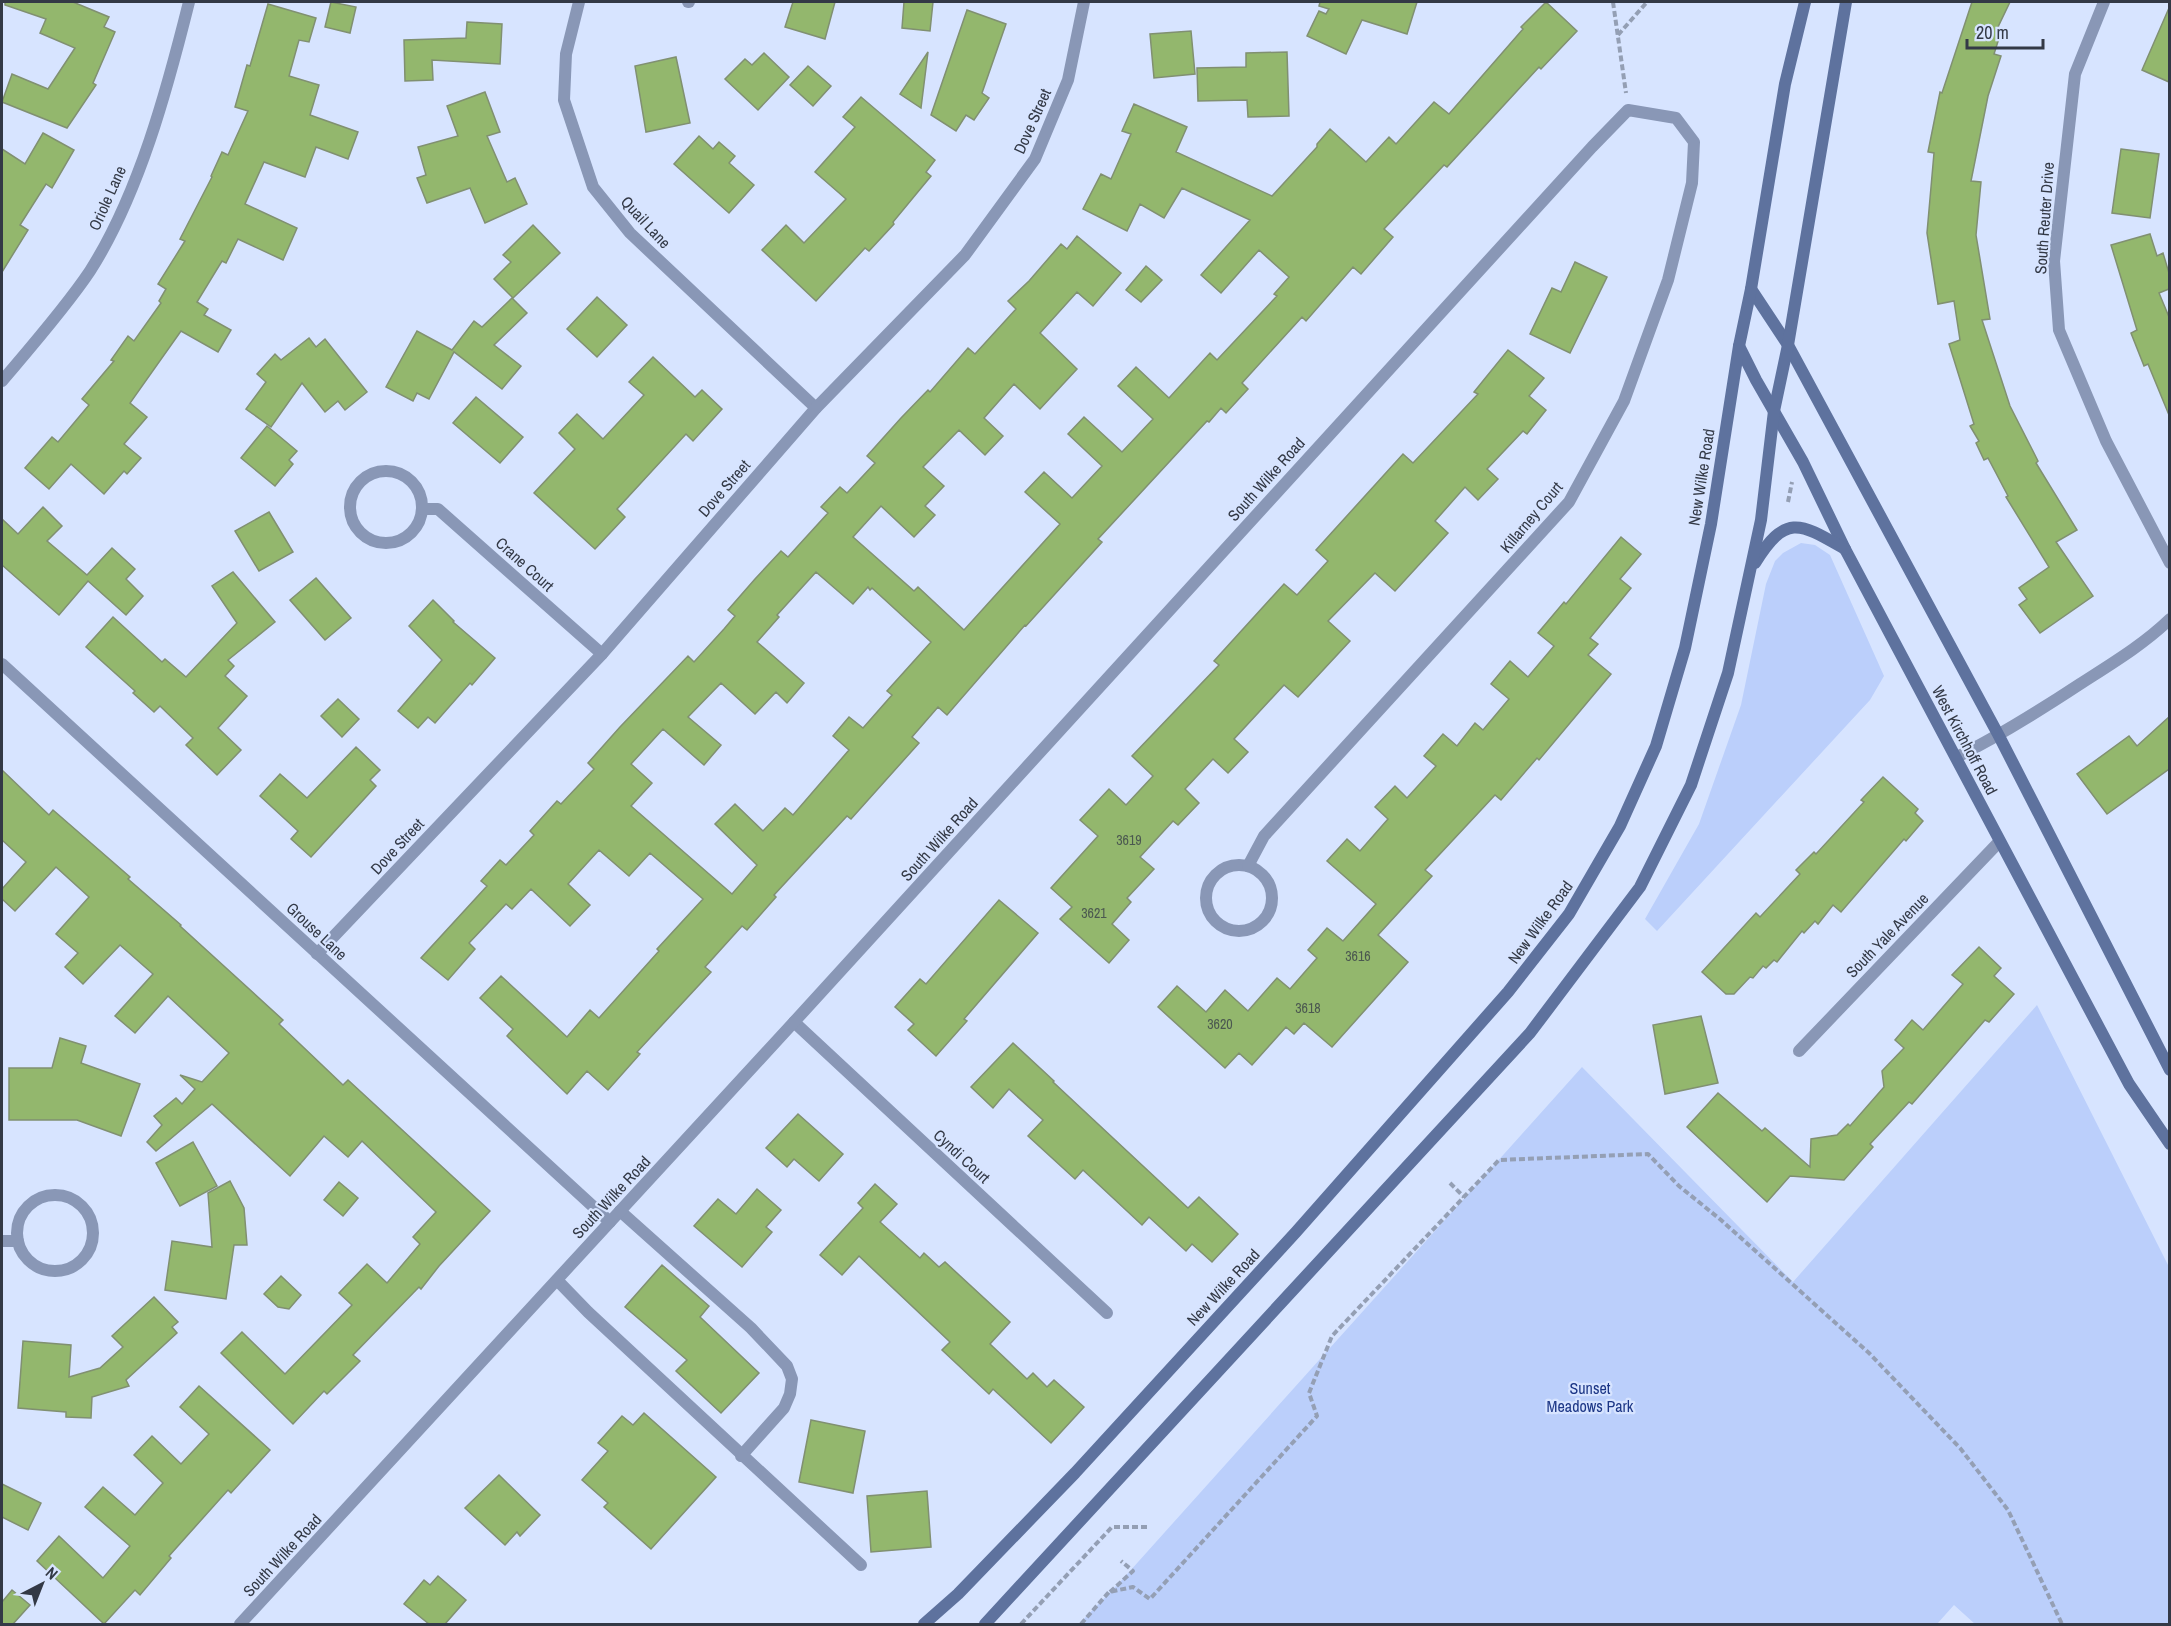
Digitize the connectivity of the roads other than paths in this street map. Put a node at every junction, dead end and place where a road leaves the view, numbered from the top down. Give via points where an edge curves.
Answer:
1 (189, 2) edge
2 (579, 2) edge
3 (1084, 2) edge
4 (1805, 2) edge
5 (1846, 2) edge
6 (2104, 2) edge
7 (1676, 118) joint
8 (1751, 289) junction
9 (1788, 345) junction
10 (1739, 346) junction
11 (2, 381) edge
12 (816, 408) junction
13 (1774, 411) junction
14 (423, 509) junction
15 (1845, 549) junction
16 (2169, 563) edge
17 (1750, 571) junction
18 (2169, 619) edge
19 (602, 654) junction
20 (2, 664) edge
21 (1999, 736) junction
22 (1957, 758) junction
23 (1999, 842) junction
24 (1248, 866) junction
25 (317, 954) junction
26 (794, 1022) junction
27 (1799, 1051) dead end
28 (2169, 1070) edge
29 (2169, 1144) edge
30 (620, 1211) junction
31 (610, 1222) junction
32 (2, 1241) edge
33 (18, 1241) junction
34 (557, 1280) junction
35 (1107, 1313) dead end
36 (741, 1456) junction
37 (861, 1565) dead end
38 (240, 1624) edge
39 (924, 1624) edge
40 (985, 1624) edge

1 - 11 street, Oriole Lane via 172,72 117,219 90,271
2 - 12 street, Quail Lane via 566,54 564,100 593,187 630,233
3 - 12 street, Dove Street via 1068,80 1035,159 965,255
4 - 8 main road, New Wilke Road via 1785,84
5 - 9 main road
6 - 16 street, South Reuter Drive via 2075,74 2054,261 2059,330 2106,441
7 - 24 street, Killarney Court via 1694,142 1692,183 1668,280 1624,401 1569,502 1264,836
7 - 26 street, South Wilke Road via 1628,110
8 - 9 main road, West Kirchhoff Road
8 - 10 main road, New Wilke Road
9 - 13 main road
9 - 21 main road, West Kirchhoff Road
10 - 13 main road, West Kirchhoff Road
10 - 39 main road, New Wilke Road via 1711,524 1685,648 1656,746 1620,826 1569,914 1508,992 1296,1232 1075,1473
12 - 19 street, Dove Street
13 - 15 main road, West Kirchhoff Road
13 - 17 main road via 1761,520
14 - 14 street via 421,496 412,482 385,471 367,477 357,486 350,506 357,528 370,540 382,543 398,542 409,536
14 - 19 street, Crane Court via 438,509
15 - 17 main road via 1795,526 1780,531
15 - 22 main road, West Kirchhoff Road
17 - 40 main road via 1728,673 1691,785 1640,887 1530,1033
18 - 21 street via 2150,638
19 - 25 street, Dove Street
20 - 25 street, Grouse Lane
21 - 22 street
21 - 28 main road, West Kirchhoff Road
22 - 23 main road, West Kirchhoff Road
23 - 27 street, South Yale Avenue
23 - 29 main road, West Kirchhoff Road via 2129,1084
24 - 24 street via 1227,867 1218,872 1207,889 1208,910 1221,926 1232,930 1254,928 1263,921 1272,901 1266,879
25 - 31 street, Grouse Lane
26 - 30 street, South Wilke Road
26 - 35 street, Cyndi Court
30 - 31 street, South Wilke Road
30 - 36 street via 788,1366 792,1379 784,1408
31 - 34 street, South Wilke Road
32 - 33 street
33 - 33 street via 22,1252 40,1268 64,1270 84,1258 93,1236 92,1224 80,1204 58,1195 46,1196 27,1208 20,1218
34 - 36 street
34 - 38 street, South Wilke Road
36 - 37 street

